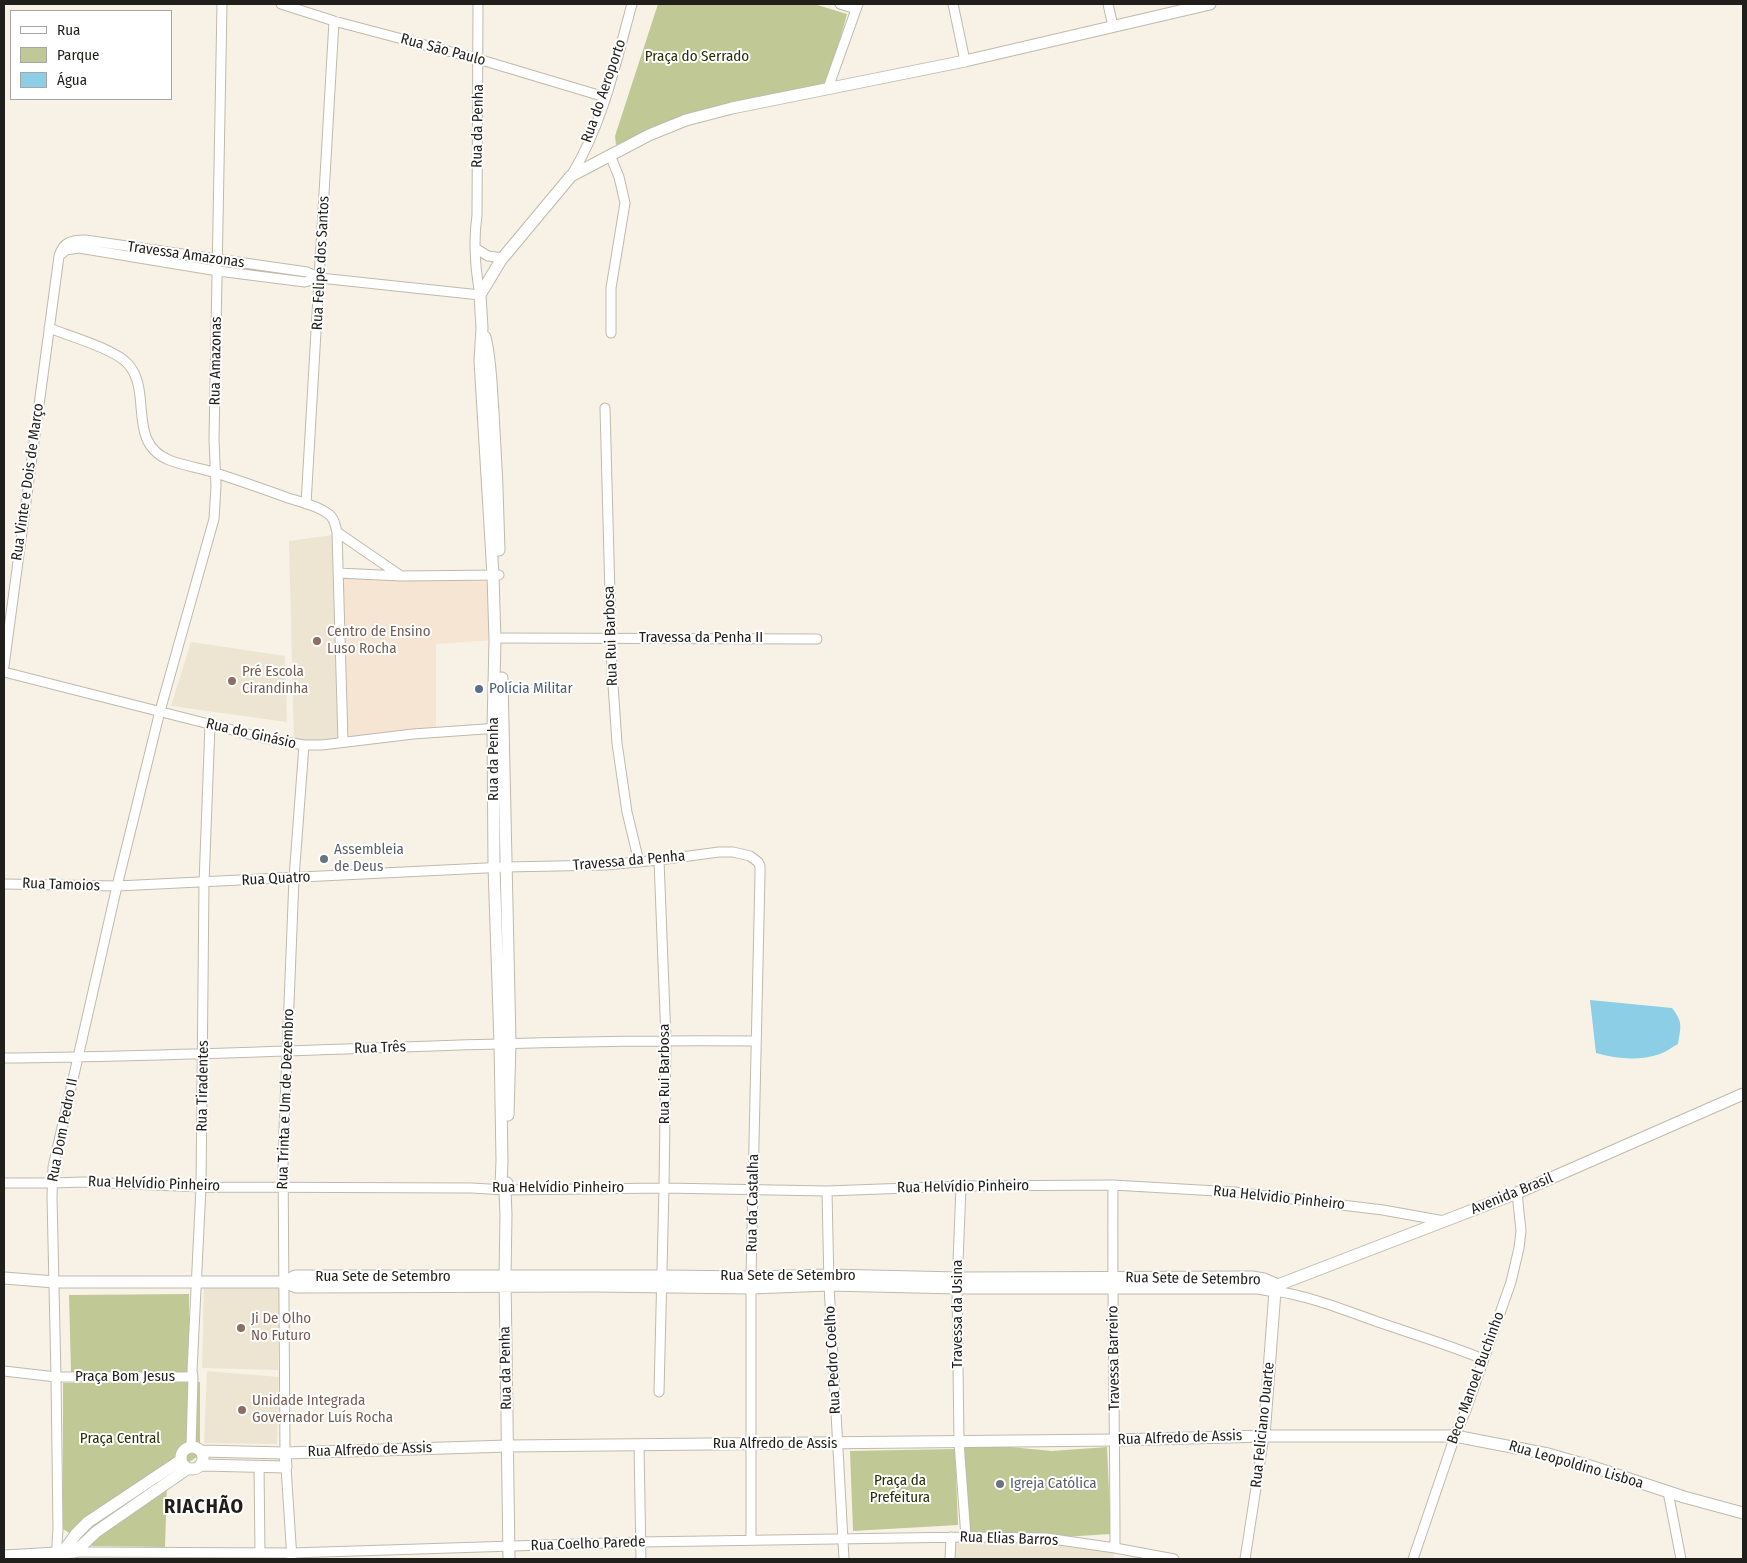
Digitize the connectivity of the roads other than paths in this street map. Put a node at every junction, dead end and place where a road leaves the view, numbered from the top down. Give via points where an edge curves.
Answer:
1 (222, 4) edge
2 (281, 4) edge
3 (478, 4) edge
4 (632, 4) edge
5 (840, 4) edge
6 (953, 4) edge
7 (1108, 4) edge
8 (1210, 4) edge
9 (857, 7) edge
10 (334, 21) junction
11 (1113, 26) junction
12 (478, 59) junction
13 (965, 60) junction
14 (828, 88) junction
15 (605, 97) junction
16 (610, 155) junction
17 (570, 176) junction
18 (475, 248) junction
19 (62, 251) junction
20 (503, 258) junction
21 (217, 260) junction
22 (218, 271) junction
23 (320, 278) junction
24 (480, 295) junction
25 (49, 328) junction
26 (611, 333) dead end
27 (605, 408) dead end
28 (216, 473) junction
29 (306, 504) junction
30 (336, 532) junction
31 (338, 573) junction
32 (496, 575) junction
33 (401, 576) junction
34 (498, 638) junction
35 (611, 638) junction
36 (817, 639) dead end
37 (4, 666) edge
38 (4, 672) edge
39 (160, 712) junction
40 (210, 725) junction
41 (498, 728) junction
42 (344, 742) junction
43 (304, 746) junction
44 (658, 860) junction
45 (639, 862) junction
46 (760, 866) joint
47 (494, 867) junction
48 (506, 867) junction
49 (294, 878) junction
50 (204, 882) junction
51 (4, 884) edge
52 (117, 886) junction
53 (666, 1040) junction
54 (756, 1041) junction
55 (505, 1043) junction
56 (286, 1052) junction
57 (203, 1054) junction
58 (4, 1058) edge
59 (78, 1058) junction
60 (1743, 1094) edge
61 (4, 1183) edge
62 (52, 1184) junction
63 (1113, 1185) junction
64 (961, 1186) junction
65 (201, 1187) junction
66 (282, 1188) junction
67 (664, 1188) junction
68 (753, 1189) junction
69 (504, 1190) junction
70 (827, 1191) junction
71 (1517, 1193) junction
72 (1445, 1221) junction
73 (662, 1276) junction
74 (4, 1278) edge
75 (829, 1280) junction
76 (594, 1281) junction
77 (55, 1282) junction
78 (196, 1282) junction
79 (284, 1282) junction
80 (505, 1282) junction
81 (751, 1282) junction
82 (1112, 1282) junction
83 (957, 1283) junction
84 (662, 1288) junction
85 (1276, 1288) junction
86 (1483, 1359) junction
87 (4, 1371) edge
88 (194, 1377) junction
89 (56, 1378) junction
90 (659, 1392) dead end
91 (1264, 1436) junction
92 (1455, 1436) junction
93 (1115, 1440) junction
94 (959, 1442) junction
95 (751, 1444) junction
96 (838, 1444) junction
97 (638, 1445) junction
98 (508, 1446) junction
99 (196, 1449) junction
100 (285, 1452) junction
101 (184, 1464) junction
102 (201, 1465) junction
103 (259, 1466) junction
104 (286, 1467) junction
105 (1668, 1492) junction
106 (1743, 1514) edge
107 (58, 1529) junction
108 (951, 1537) junction
109 (966, 1537) junction
110 (842, 1538) junction
111 (71, 1540) junction
112 (751, 1540) junction
113 (640, 1542) junction
114 (509, 1547) junction
115 (1115, 1548) junction
116 (76, 1552) junction
117 (260, 1553) junction
118 (59, 1555) edge
119 (4, 1556) edge
120 (292, 1556) edge
121 (509, 1559) edge
122 (640, 1559) edge
123 (844, 1559) edge
124 (950, 1559) edge
125 (1174, 1559) edge
126 (1245, 1559) edge
127 (1413, 1559) edge
128 (1681, 1559) edge

1 - 21 street, Rua Amazonas
2 - 10 street, Rua São Paulo
3 - 12 street, Rua da Penha
4 - 15 street, Rua do Aeroporto
5 - 9 street
6 - 13 street
7 - 11 street
8 - 11 street
9 - 14 street
10 - 12 street, Rua São Paulo
10 - 23 street, Rua Felipe dos Santos
11 - 13 street
12 - 15 street, Rua São Paulo
12 - 18 street, Rua da Penha
13 - 14 street
14 - 16 street via 686,120
15 - 17 street, Rua do Aeroporto via 589,140
16 - 17 street
16 - 26 street via 620,177 625,203 611,288
17 - 20 street
18 - 20 street via 488,256
18 - 24 street, Rua da Penha
19 - 21 street, Travessa Amazonas via 71,241 85,240
19 - 22 street, Travessa Amazonas via 90,249
19 - 25 street
20 - 24 street
21 - 22 street, Rua Amazonas
21 - 23 street, Travessa Amazonas via 307,272
22 - 23 street, Travessa Amazonas via 305,282
22 - 28 street, Rua Amazonas
23 - 24 street, Travessa Amazonas
23 - 29 street, Rua Felipe dos Santos
24 - 32 street, Rua da Penha via 482,328 488,348 497,478
25 - 28 street via 122,358 130,365 137,380 147,442 169,460
25 - 37 street, Rua Vinte e Dois de Março
27 - 35 street, Rua Rui Barbosa
28 - 29 street
28 - 39 street, Rua Amazonas via 214,519
29 - 30 street via 332,517
30 - 31 street
30 - 33 street
31 - 33 street
31 - 42 street
32 - 33 street
32 - 34 street, Rua da Penha
34 - 35 street, Travessa da Penha II
34 - 41 street, Rua da Penha
35 - 36 street, Travessa da Penha II
35 - 45 street, Rua Rui Barbosa via 618,752
38 - 39 street, Rua do Ginásio
39 - 40 street, Rua do Ginásio
39 - 52 street, Rua Dom Pedro II
40 - 43 street, Rua do Ginásio
40 - 50 street, Rua Tiradentes
41 - 42 street, Rua do Ginásio
41 - 47 street, Rua da Penha
41 - 48 street, Rua da Penha
42 - 43 street, Rua do Ginásio
43 - 49 street, Rua Trinta e Um de Dezembro
44 - 45 street, Travessa da Penha
44 - 46 street, Travessa da Penha via 733,852 750,856
44 - 53 street, Rua Rui Barbosa
45 - 48 street, Travessa da Penha
46 - 54 street, Rua da Castalha
47 - 48 street, Travessa da Penha
47 - 49 street, Rua Quatro
47 - 55 street, Rua da Penha
48 - 55 street, Rua da Penha
49 - 50 street, Rua Quatro
49 - 56 street, Rua Trinta e Um de Dezembro
50 - 52 street, Rua Quatro
50 - 57 street, Rua Tiradentes
51 - 52 street, Rua Tamoios
52 - 59 street, Rua Dom Pedro II
53 - 54 street, Rua Três
53 - 55 street, Rua Três
53 - 67 street, Rua Rui Barbosa
54 - 68 street, Rua da Castalha
55 - 56 street, Rua Três
55 - 69 street, Rua da Penha via 507,1184
56 - 57 street, Rua Três
56 - 66 street, Rua Trinta e Um de Dezembro
57 - 59 street, Rua Três
57 - 65 street, Rua Tiradentes
58 - 59 street, Rua Três
59 - 62 street, Rua Dom Pedro II
60 - 71 street, Avenida Brasil
61 - 62 street, Rua Helvídio Pinheiro
62 - 65 street, Rua Helvídio Pinheiro via 84,1182
62 - 77 street, Rua Dom Pedro II
63 - 64 street, Rua Helvídio Pinheiro
63 - 72 street, Rua Helvidio Pinheiro via 1234,1192
63 - 82 street, Travessa Barreiro
64 - 70 street, Rua Helvídio Pinheiro
64 - 83 street, Travessa da Usina
65 - 66 street, Rua Helvídio Pinheiro
65 - 78 street, Rua Tiradentes
66 - 69 street, Rua Helvídio Pinheiro
66 - 79 street, Rua Trinta e Um de Dezembro
67 - 68 street, Rua Helvídio Pinheiro
67 - 69 street, Rua Helvídio Pinheiro
67 - 73 street, Rua Rui Barbosa
68 - 70 street, Rua Helvídio Pinheiro
68 - 81 street, Rua da Castalha
69 - 80 street, Rua da Penha
70 - 75 street, Rua Pedro Coelho
71 - 72 street, Avenida Brasil
71 - 86 street, Beco Manoel Buchinho via 1521,1231 1519,1248 1511,1282
72 - 85 street, Avenida Brasil
73 - 76 street, Rua Sete de Setembro
73 - 81 street, Rua Sete de Setembro
73 - 84 street, Rua Rui Barbosa
74 - 77 street, Rua Sete de Setembro
75 - 81 street, Rua Sete de Setembro
75 - 83 street, Rua Sete de Setembro
75 - 96 street, Rua Pedro Coelho
76 - 80 street, Rua Sete de Setembro
76 - 84 street, Rua Sete de Setembro
77 - 78 street, Rua Sete de Setembro
77 - 89 street, Rua Dom Pedro II
78 - 79 street, Rua Sete de Setembro
78 - 88 street, Rua Tiradentes
79 - 80 street, Rua Sete de Setembro via 296,1287
79 - 100 street, Rua Trinta e Um de Dezembro
80 - 98 street, Rua da Penha
81 - 84 street, Rua Sete de Setembro
81 - 95 street, Rua da Castalha
82 - 83 street, Rua Sete de Setembro
82 - 85 street, Rua Sete de Setembro
82 - 93 street, Travessa Barreiro
83 - 94 street, Travessa da Usina
84 - 90 street, Rua Rui Barbosa
85 - 86 street, Rua Sete de Setembro
85 - 91 street, Rua Feliciano Duarte
86 - 92 street, Beco Manoel Buchinho
87 - 89 street, Praça Bom Jesus
88 - 89 street, Praça Bom Jesus
88 - 99 street, Rua Tiradentes
89 - 107 street, Rua Dom Pedro II
91 - 92 street, Rua Leopoldino Lisboa
91 - 93 street, Rua Alfredo de Assis
91 - 126 street, Rua Feliciano Duarte
92 - 105 street, Rua Leopoldino Lisboa via 1548,1454
92 - 127 street, Beco Manoel Buchinho
93 - 94 street, Rua Alfredo de Assis
93 - 115 street, Travessa Barreiro
94 - 96 street, Rua Alfredo de Assis
94 - 109 street, Travessa da Usina
95 - 96 street, Rua Alfredo de Assis
95 - 97 street, Rua Alfredo de Assis
95 - 112 street, Rua da Castalha
96 - 110 street, Rua Pedro Coelho
97 - 98 street, Rua Alfredo de Assis
97 - 113 street
98 - 100 street, Rua Alfredo de Assis
98 - 114 street, Rua da Penha
99 - 100 street, Rua Alfredo de Assis
99 - 101 street via 184,1450
99 - 102 street via 204,1458
100 - 104 street
101 - 102 street via 195,1469
101 - 111 street via 88,1522
101 - 116 street via 102,1527
102 - 103 street
103 - 104 street
103 - 117 street
104 - 120 street
105 - 106 street, Rua Leopoldino Lisboa
105 - 128 street
107 - 111 street
107 - 118 street, Rua Dom Pedro II
108 - 109 street, Rua Elias Barros
108 - 110 street, Rua Elias Barros
108 - 124 street
109 - 115 street, Rua Elias Barros via 1046,1538
110 - 112 street, Rua Coelho Parede
110 - 123 street, Rua Pedro Coelho
111 - 118 street
112 - 113 street, Rua Coelho Parede
113 - 114 street, Rua Coelho Parede
113 - 122 street
114 - 120 street, Rua Coelho Parede
114 - 121 street, Rua da Penha
115 - 125 street, Rua Elias Barros
116 - 117 street, Rua Coelho Parede
116 - 118 street, Rua Coelho Parede
117 - 120 street, Rua Coelho Parede
118 - 119 street, Rua Coelho Parede

